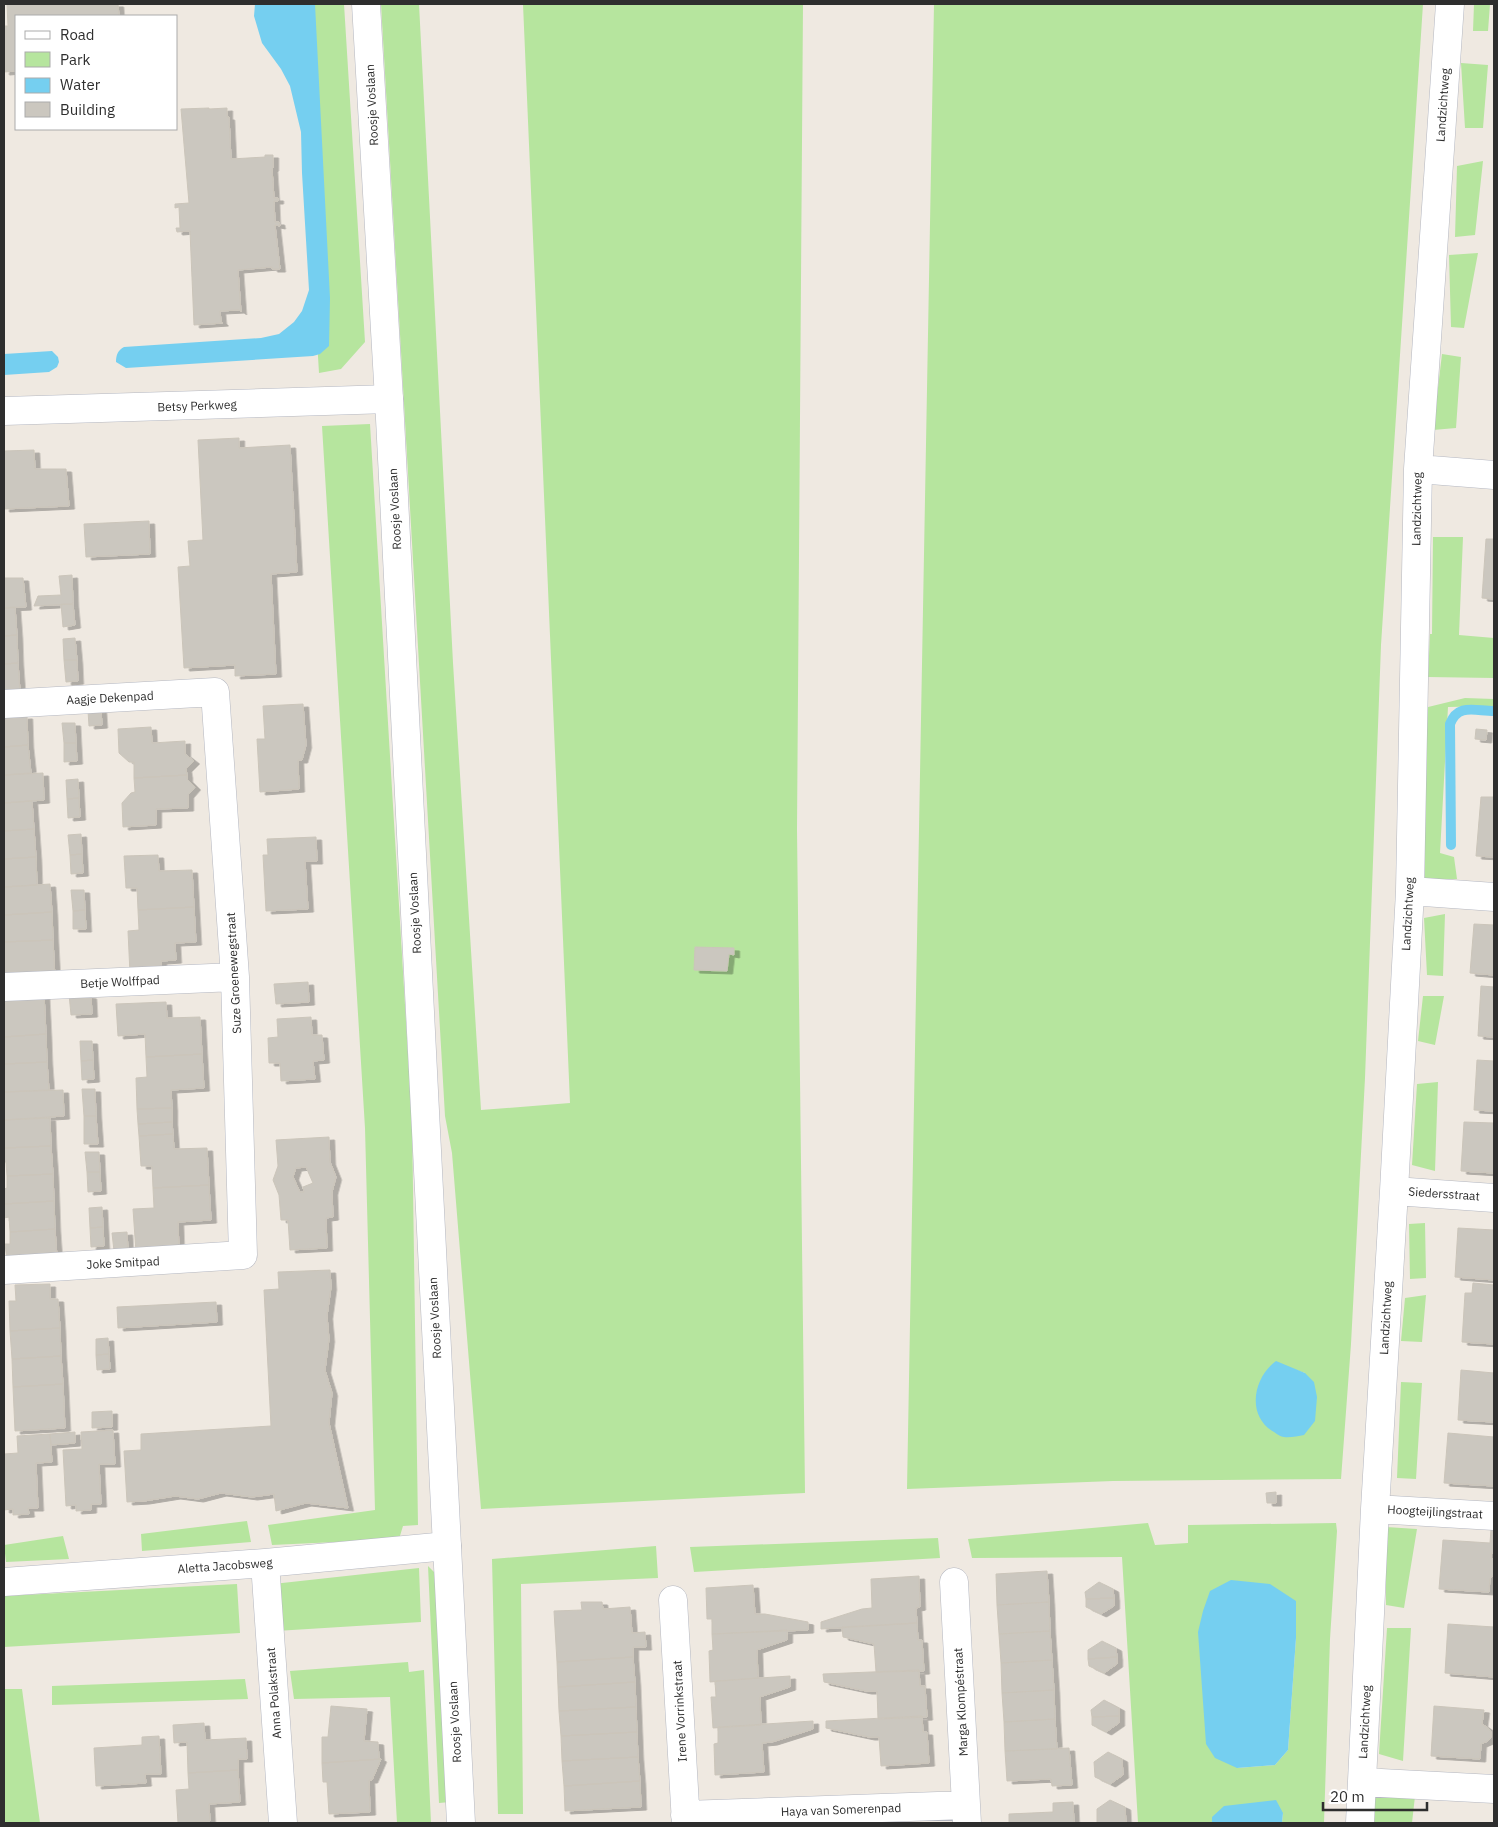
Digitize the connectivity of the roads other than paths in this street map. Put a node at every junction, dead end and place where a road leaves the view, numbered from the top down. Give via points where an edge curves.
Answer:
1 (366, 4) edge
2 (1450, 4) edge
3 (390, 400) junction
4 (4, 411) edge
5 (1418, 469) junction
6 (1494, 475) edge
7 (215, 692) joint
8 (4, 704) edge
9 (1410, 891) junction
10 (1494, 897) edge
11 (235, 977) junction
12 (4, 987) edge
13 (1394, 1190) junction
14 (1494, 1198) edge
15 (243, 1255) joint
16 (4, 1270) edge
17 (1375, 1509) junction
18 (1494, 1516) edge
19 (446, 1546) junction
20 (265, 1563) junction
21 (4, 1582) edge
22 (954, 1582) dead end
23 (673, 1600) dead end
24 (1362, 1782) junction
25 (1494, 1789) edge
26 (967, 1814) edge
27 (686, 1819) edge
28 (283, 1823) edge
29 (460, 1823) edge
30 (1360, 1823) edge

1 - 3 street, Roosje Voslaan
2 - 5 street, Landzichtweg
3 - 4 street, Betsy Perkweg
3 - 19 street, Roosje Voslaan
5 - 6 street
5 - 9 street, Landzichtweg
7 - 8 street, Aagje Dekenpad
7 - 11 street, Suze Groenewegstraat
9 - 10 street
9 - 13 street, Landzichtweg
11 - 12 street, Betje Wolffpad
11 - 15 street, Suze Groenewegstraat
13 - 14 street, Siedersstraat
13 - 17 street, Landzichtweg
15 - 16 street, Joke Smitpad
17 - 18 street, Hoogteijlingstraat
17 - 24 street, Landzichtweg
19 - 20 street, Aletta Jacobsweg
19 - 29 street, Roosje Voslaan
20 - 21 street, Aletta Jacobsweg
20 - 28 street, Anna Polakstraat
22 - 26 street, Marga Klompéstraat
23 - 27 street, Irene Vorrinkstraat
24 - 25 street
24 - 30 street, Landzichtweg
26 - 27 street, Haya van Somerenpad

